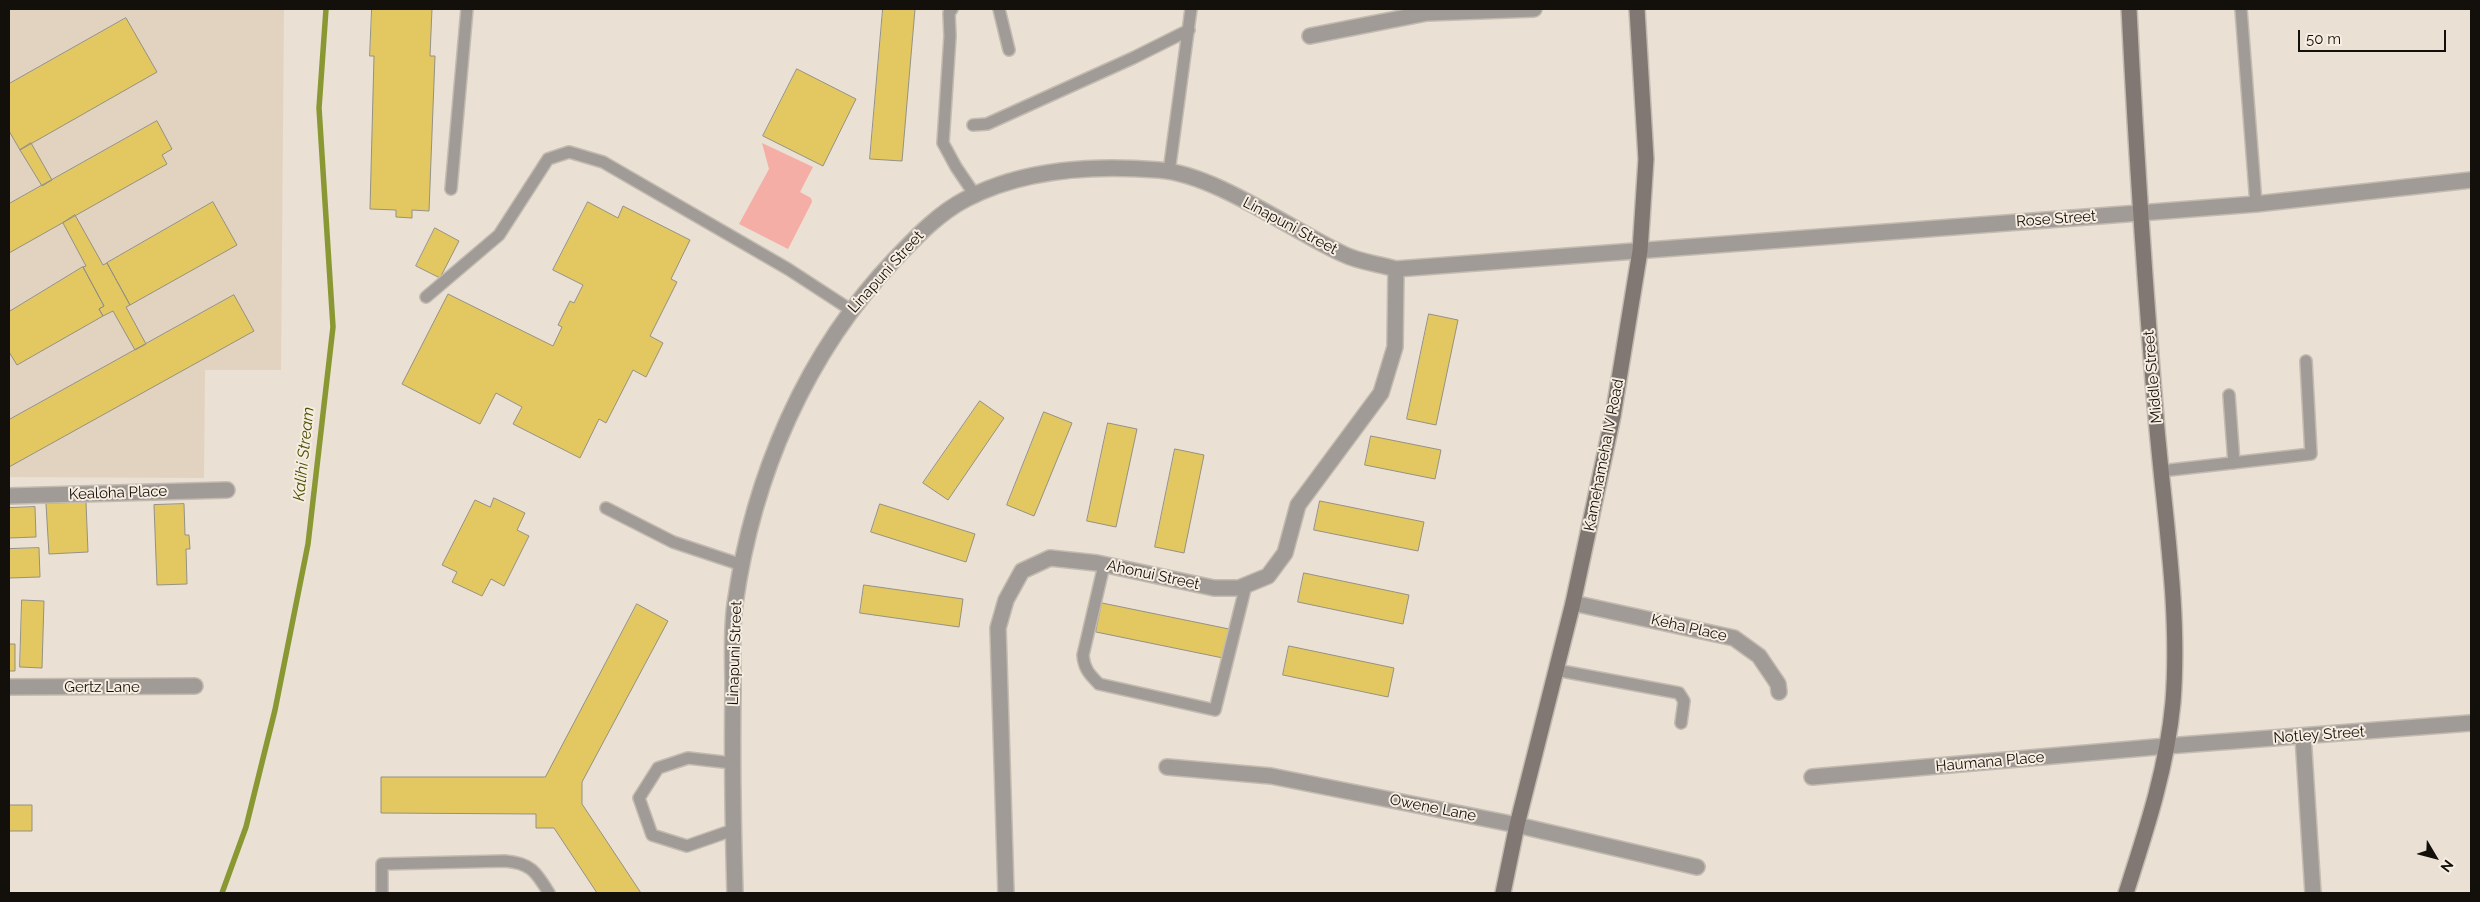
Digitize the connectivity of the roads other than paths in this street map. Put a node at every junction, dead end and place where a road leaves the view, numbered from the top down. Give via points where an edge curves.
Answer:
1 (467, 9) edge
2 (952, 9) edge
3 (999, 9) edge
4 (1191, 9) edge
5 (1534, 9) edge
6 (1637, 9) edge
7 (2129, 9) edge
8 (2241, 9) edge
9 (1427, 11) edge
10 (1189, 30) junction
11 (1310, 36) dead end
12 (1009, 50) dead end
13 (973, 125) dead end
14 (1169, 172) junction
15 (2471, 180) edge
16 (451, 189) dead end
17 (975, 195) junction
18 (2256, 204) junction
19 (2139, 213) junction
20 (1640, 251) junction
21 (1396, 268) junction
22 (426, 297) dead end
23 (851, 310) junction
24 (2306, 361) dead end
25 (2229, 395) dead end
26 (2234, 463) junction
27 (2160, 471) junction
28 (227, 490) dead end
29 (9, 496) edge
30 (606, 508) dead end
31 (742, 565) junction
32 (1104, 565) junction
33 (1246, 585) junction
34 (1574, 603) junction
35 (1556, 670) junction
36 (194, 686) dead end
37 (9, 687) edge
38 (1779, 692) dead end
39 (1681, 723) dead end
40 (2471, 723) edge
41 (2303, 736) junction
42 (2167, 746) junction
43 (732, 763) junction
44 (1166, 767) dead end
45 (1812, 778) dead end
46 (1517, 825) junction
47 (733, 830) junction
48 (1697, 867) dead end
49 (382, 893) edge
50 (549, 893) edge
51 (735, 893) edge
52 (1006, 893) edge
53 (1502, 893) edge
54 (2126, 893) edge
55 (2313, 893) edge

1 - 16 lane
2 - 17 lane via 949,13 943,143
3 - 12 lane
4 - 10 lane
5 - 9 street
6 - 20 street, Kamehameha IV Road via 1646,159
7 - 19 street, Middle Street
8 - 18 lane
9 - 11 street
10 - 13 lane via 986,124
10 - 14 lane
14 - 17 street, Linapuni Street via 1082,168 1033,175
14 - 21 street, Linapuni Street via 1201,181 1346,256
15 - 18 street, Rose Street
17 - 23 street, Linapuni Street via 963,200 920,232
18 - 19 street, Rose Street
19 - 20 street, Rose Street
19 - 27 street, Middle Street
20 - 21 street, Linapuni Street
20 - 34 street, Kamehameha IV Road via 1613,416
21 - 33 street, Ahonui Street via 1395,347 1381,393 1298,505 1285,553 1268,576
22 - 23 lane via 499,235 548,158 569,152 603,162 788,269
23 - 31 street, Linapuni Street via 818,361 777,440 754,510
24 - 26 lane via 2311,454
25 - 26 lane
26 - 27 lane
27 - 42 street, Middle Street via 2174,631
28 - 29 street, Kealoha Place
30 - 31 lane via 673,542
31 - 43 street, Linapuni Street via 734,606
32 - 33 street, Ahonui Street via 1214,588
32 - 33 lane via 1083,655 1090,676 1099,684 1215,710
32 - 52 street, Ahonui Street via 1050,558 1022,571 1006,600 998,628
34 - 35 street, Kamehameha IV Road
34 - 38 street, Keha Place via 1734,638 1759,656 1778,684
35 - 39 lane via 1679,693 1684,701
35 - 46 street, Kamehameha IV Road
36 - 37 street, Gertz Lane
40 - 41 street, Notley Street
41 - 42 street, Notley Street
41 - 55 street
42 - 45 street, Haumana Place
42 - 54 street, Middle Street via 2157,794
43 - 47 street, Linapuni Street
43 - 47 lane via 688,758 658,768 639,798 652,835 687,846
44 - 46 street, Owene Lane via 1271,776
46 - 48 street, Owene Lane
46 - 53 street, Kamehameha IV Road
47 - 51 street, Linapuni Street
49 - 50 lane via 382,864 505,862 521,863 539,876

